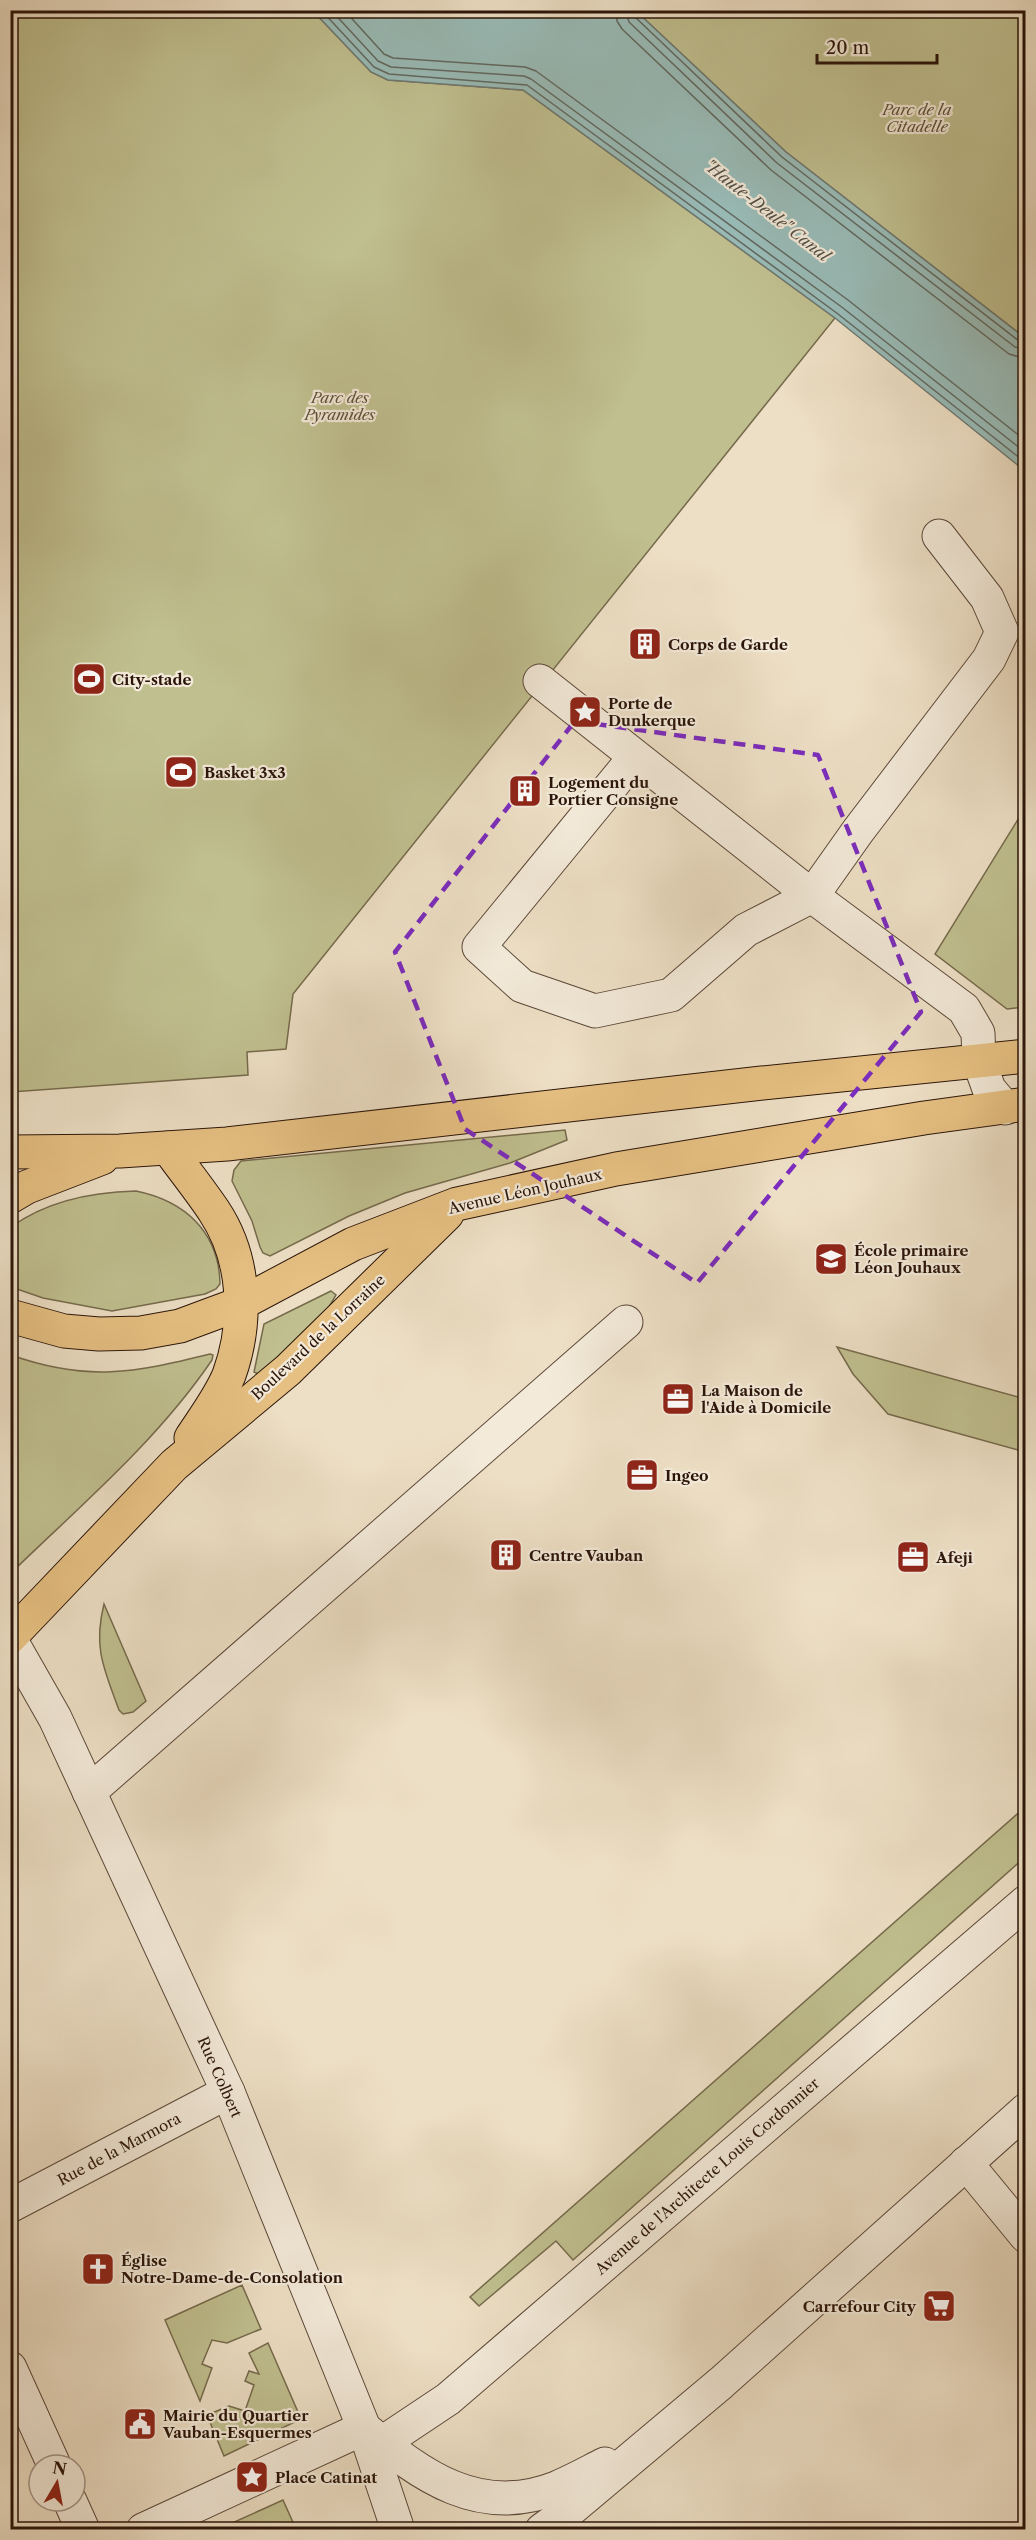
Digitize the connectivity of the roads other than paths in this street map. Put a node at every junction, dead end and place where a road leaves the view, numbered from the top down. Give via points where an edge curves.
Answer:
1 (939, 536) dead end
2 (540, 681) dead end
3 (635, 757) junction
4 (812, 896) junction
5 (1026, 1056) edge
6 (979, 1061) junction
7 (1015, 1106) edge
8 (168, 1148) junction
9 (120, 1151) junction
10 (10, 1152) edge
11 (10, 1197) edge
12 (457, 1204) junction
13 (242, 1303) junction
14 (10, 1316) edge
15 (626, 1322) dead end
16 (174, 1465) junction
17 (10, 1638) edge
18 (89, 1792) junction
19 (1026, 1902) edge
20 (228, 2092) junction
21 (1026, 2110) edge
22 (966, 2163) junction
23 (10, 2206) edge
24 (1026, 2236) edge
25 (10, 2368) edge
26 (662, 2432) junction
27 (373, 2436) junction
28 (49, 2453) edge
29 (76, 2513) edge
30 (83, 2529) edge
31 (143, 2529) edge
32 (398, 2529) edge
33 (542, 2529) edge

1 - 4 street via 987,598 1002,632 989,659
2 - 3 street
3 - 4 street
3 - 4 street via 479,947 522,986 594,1011 671,996 746,930
4 - 6 street via 964,1009 978,1033
5 - 6 main road
6 - 7 street via 989,1089
6 - 8 main road
7 - 12 main road, Avenue Léon Jouhaux via 616,1169
8 - 9 main road
8 - 13 main road, Boulevard de la Lorraine via 216,1213 239,1272
9 - 10 main road
9 - 11 main road
12 - 13 main road, Avenue Léon Jouhaux via 353,1244
12 - 16 main road, Boulevard de la Lorraine via 288,1370
13 - 14 main road, Avenue Léon Jouhaux via 180,1326 141,1333 64,1331
13 - 16 main road, Boulevard de la Lorraine via 239,1339 228,1376
15 - 18 street
16 - 17 main road, Boulevard de la Lorraine
17 - 18 street, Rue Colbert via 55,1718
18 - 20 street, Rue Colbert
19 - 27 street, Avenue de l'Architecte Louis Cordonnier via 448,2398
20 - 23 street, Rue de la Marmora
20 - 27 street, Rue Colbert
21 - 22 street
22 - 24 street
22 - 26 street
25 - 28 street
26 - 27 street via 555,2488 504,2499 478,2496 446,2485 413,2467
26 - 33 street
27 - 31 street
27 - 32 street, Rue Colbert
29 - 30 street

